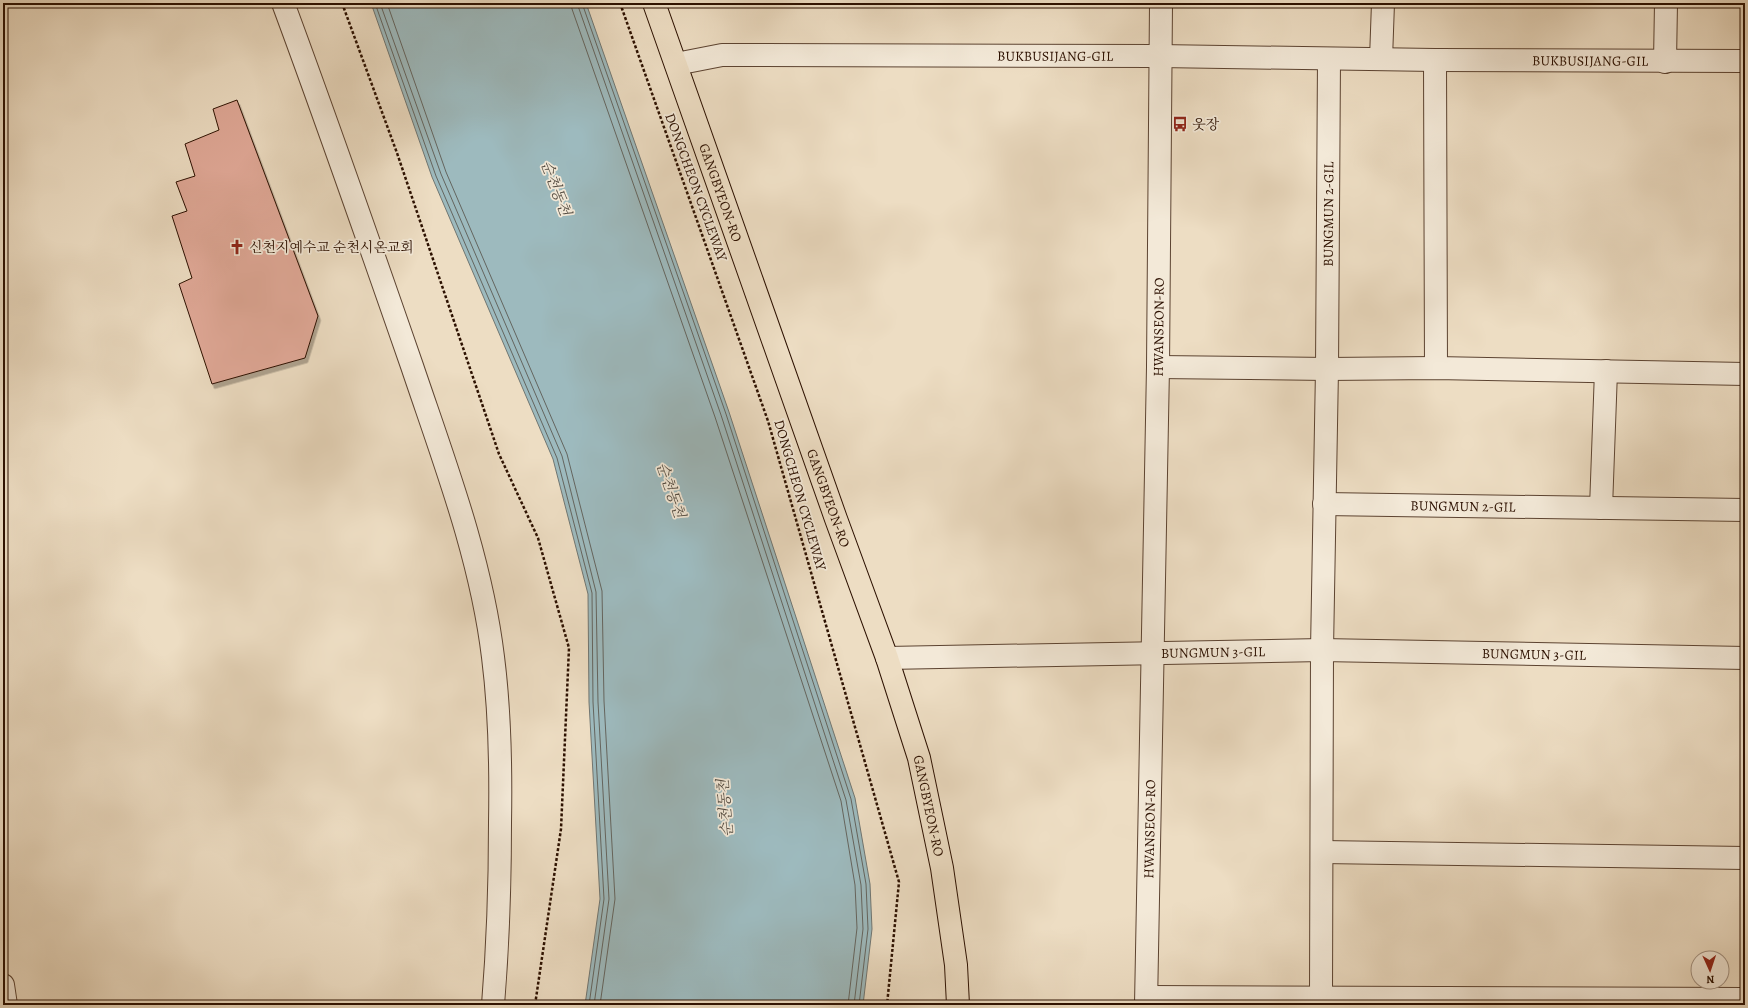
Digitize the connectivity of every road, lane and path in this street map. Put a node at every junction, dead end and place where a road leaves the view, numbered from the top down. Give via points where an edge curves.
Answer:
1 (283, 3) edge
2 (342, 3) edge
3 (620, 3) edge
4 (654, 3) edge
5 (1160, 3) edge
6 (1383, 3) edge
7 (1666, 3) edge
8 (1159, 56) junction
9 (1329, 59) junction
10 (1381, 59) junction
11 (1435, 60) junction
12 (1745, 61) edge
13 (1665, 62) junction
14 (676, 64) junction
15 (1158, 367) junction
16 (1436, 368) junction
17 (1327, 370) junction
18 (1606, 371) junction
19 (1745, 374) edge
20 (1324, 504) junction
21 (1602, 508) junction
22 (1745, 510) edge
23 (1322, 650) junction
24 (1153, 652) junction
25 (887, 658) junction
26 (1745, 658) edge
27 (1322, 852) junction
28 (1745, 858) edge
29 (3, 985) edge
30 (1321, 998) junction
31 (1745, 999) edge
32 (1146, 1001) edge
33 (1401, 1001) edge
34 (1619, 1002) edge
35 (6, 1005) edge
36 (493, 1005) edge
37 (535, 1005) edge
38 (887, 1005) edge
39 (958, 1005) edge

1 - 36 street via 430,418 465,528 481,594 493,655 500,735 500,875
2 - 37 path via 499,454 538,538 569,648 561,829
3 - 38 path, DONGCHEON CYCLEWAY via 768,421 899,882
4 - 14 main road, GANGBYEON-RO
5 - 8 street, HWANSEON-RO
6 - 10 street
7 - 13 street
8 - 9 street, BUKBUSIJANG-GIL
8 - 14 street, BUKBUSIJANG-GIL via 722,55
8 - 15 street, HWANSEON-RO
9 - 10 street, BUKBUSIJANG-GIL
9 - 17 street, BUNGMUN 2-GIL
10 - 11 street, BUKBUSIJANG-GIL
11 - 13 street, BUKBUSIJANG-GIL
11 - 16 street
12 - 13 street, BUKBUSIJANG-GIL
14 - 25 main road, GANGBYEON-RO
15 - 17 street
15 - 24 street, HWANSEON-RO
16 - 17 street
16 - 18 street
17 - 20 street, BUNGMUN 2-GIL
18 - 19 street
18 - 21 street
20 - 21 street, BUNGMUN 2-GIL
20 - 23 street, BUNGMUN 2-GIL
21 - 22 street, BUNGMUN 2-GIL
23 - 24 street, BUNGMUN 3-GIL
23 - 26 street, BUNGMUN 3-GIL
23 - 27 street
24 - 25 street
24 - 32 street, HWANSEON-RO
25 - 39 main road, GANGBYEON-RO via 919,758 931,810 944,876 956,965
27 - 28 street
27 - 30 street
29 - 35 street
30 - 32 street
30 - 33 street
31 - 34 street
33 - 34 street

